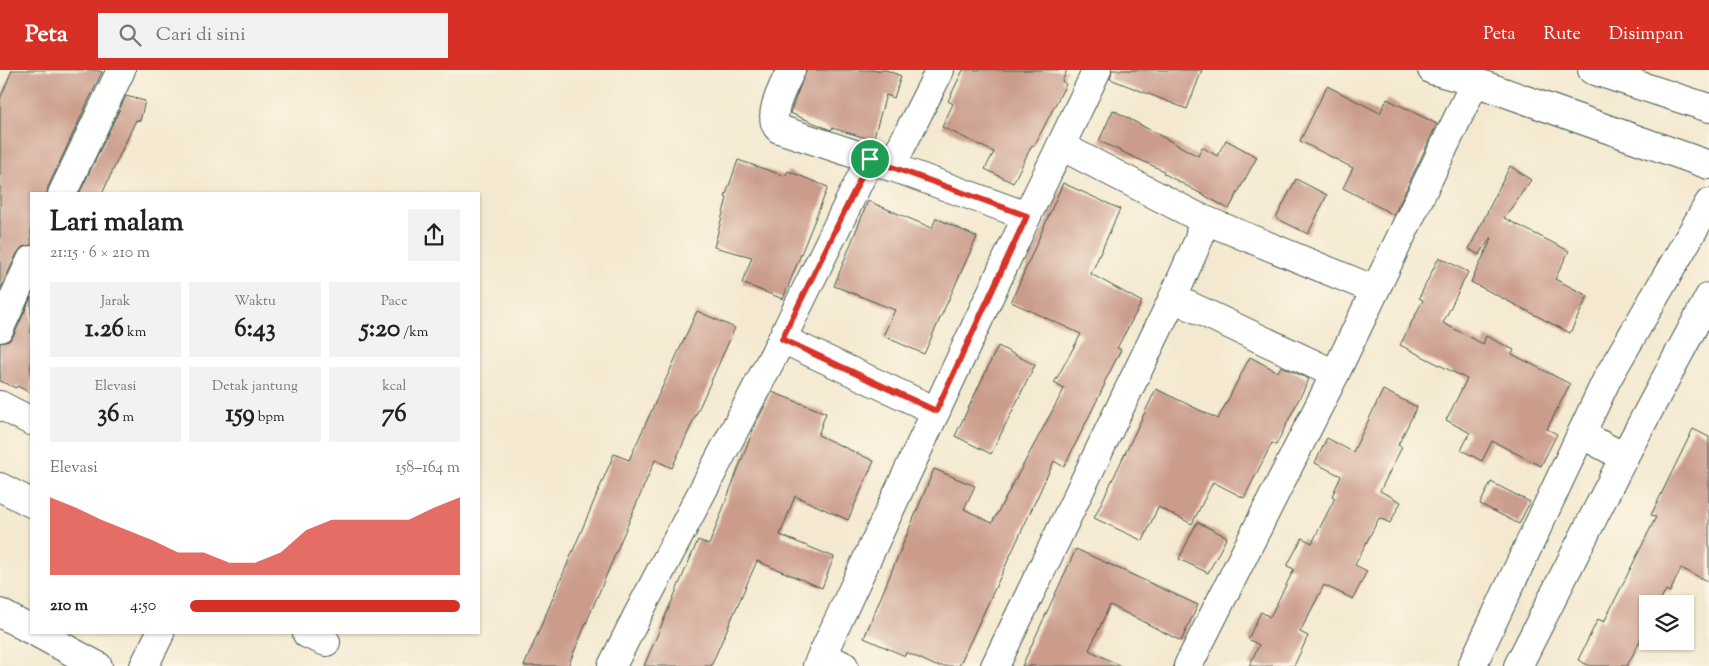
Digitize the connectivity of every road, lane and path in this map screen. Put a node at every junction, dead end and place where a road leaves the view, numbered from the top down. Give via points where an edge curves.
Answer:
1 (121, 70) edge
2 (791, 70) edge
3 (940, 70) edge
4 (1097, 70) edge
5 (1432, 70) edge
6 (1592, 70) edge
7 (1475, 82) junction
8 (1709, 108) edge
9 (1060, 146) junction
10 (881, 163) junction
11 (1709, 165) edge
12 (63, 192) edge
13 (1709, 203) edge
14 (1027, 216) junction
15 (1198, 218) junction
16 (30, 262) edge
17 (1375, 290) junction
18 (1709, 297) edge
19 (1173, 298) junction
20 (0, 328) edge
21 (782, 339) junction
22 (1335, 374) junction
23 (0, 404) edge
24 (936, 411) junction
25 (30, 420) edge
26 (1581, 434) junction
27 (1624, 457) junction
28 (0, 488) edge
29 (30, 503) edge
30 (0, 613) edge
31 (30, 629) edge
32 (39, 634) edge
33 (160, 634) edge
34 (828, 662) edge
35 (98, 666) edge
36 (144, 666) edge
37 (612, 666) edge
38 (995, 666) edge
39 (1188, 666) edge
40 (1472, 666) edge
41 (1518, 666) edge

1 - 12 street
2 - 10 street via 775,108 777,127
3 - 10 street
4 - 9 street
5 - 7 street
6 - 8 street
7 - 11 street
7 - 17 street
9 - 14 street
9 - 15 street
10 - 14 street
10 - 21 street
13 - 26 street via 1607,379
14 - 24 street
15 - 17 street
15 - 19 street via 1201,228 1199,239
16 - 20 street
17 - 22 street
18 - 27 street
19 - 22 street
19 - 38 street
21 - 24 street
21 - 37 street
22 - 39 street
23 - 25 street
24 - 34 street
26 - 27 street
26 - 40 street
27 - 41 street
28 - 29 street
30 - 31 street
32 - 35 street
33 - 36 street

